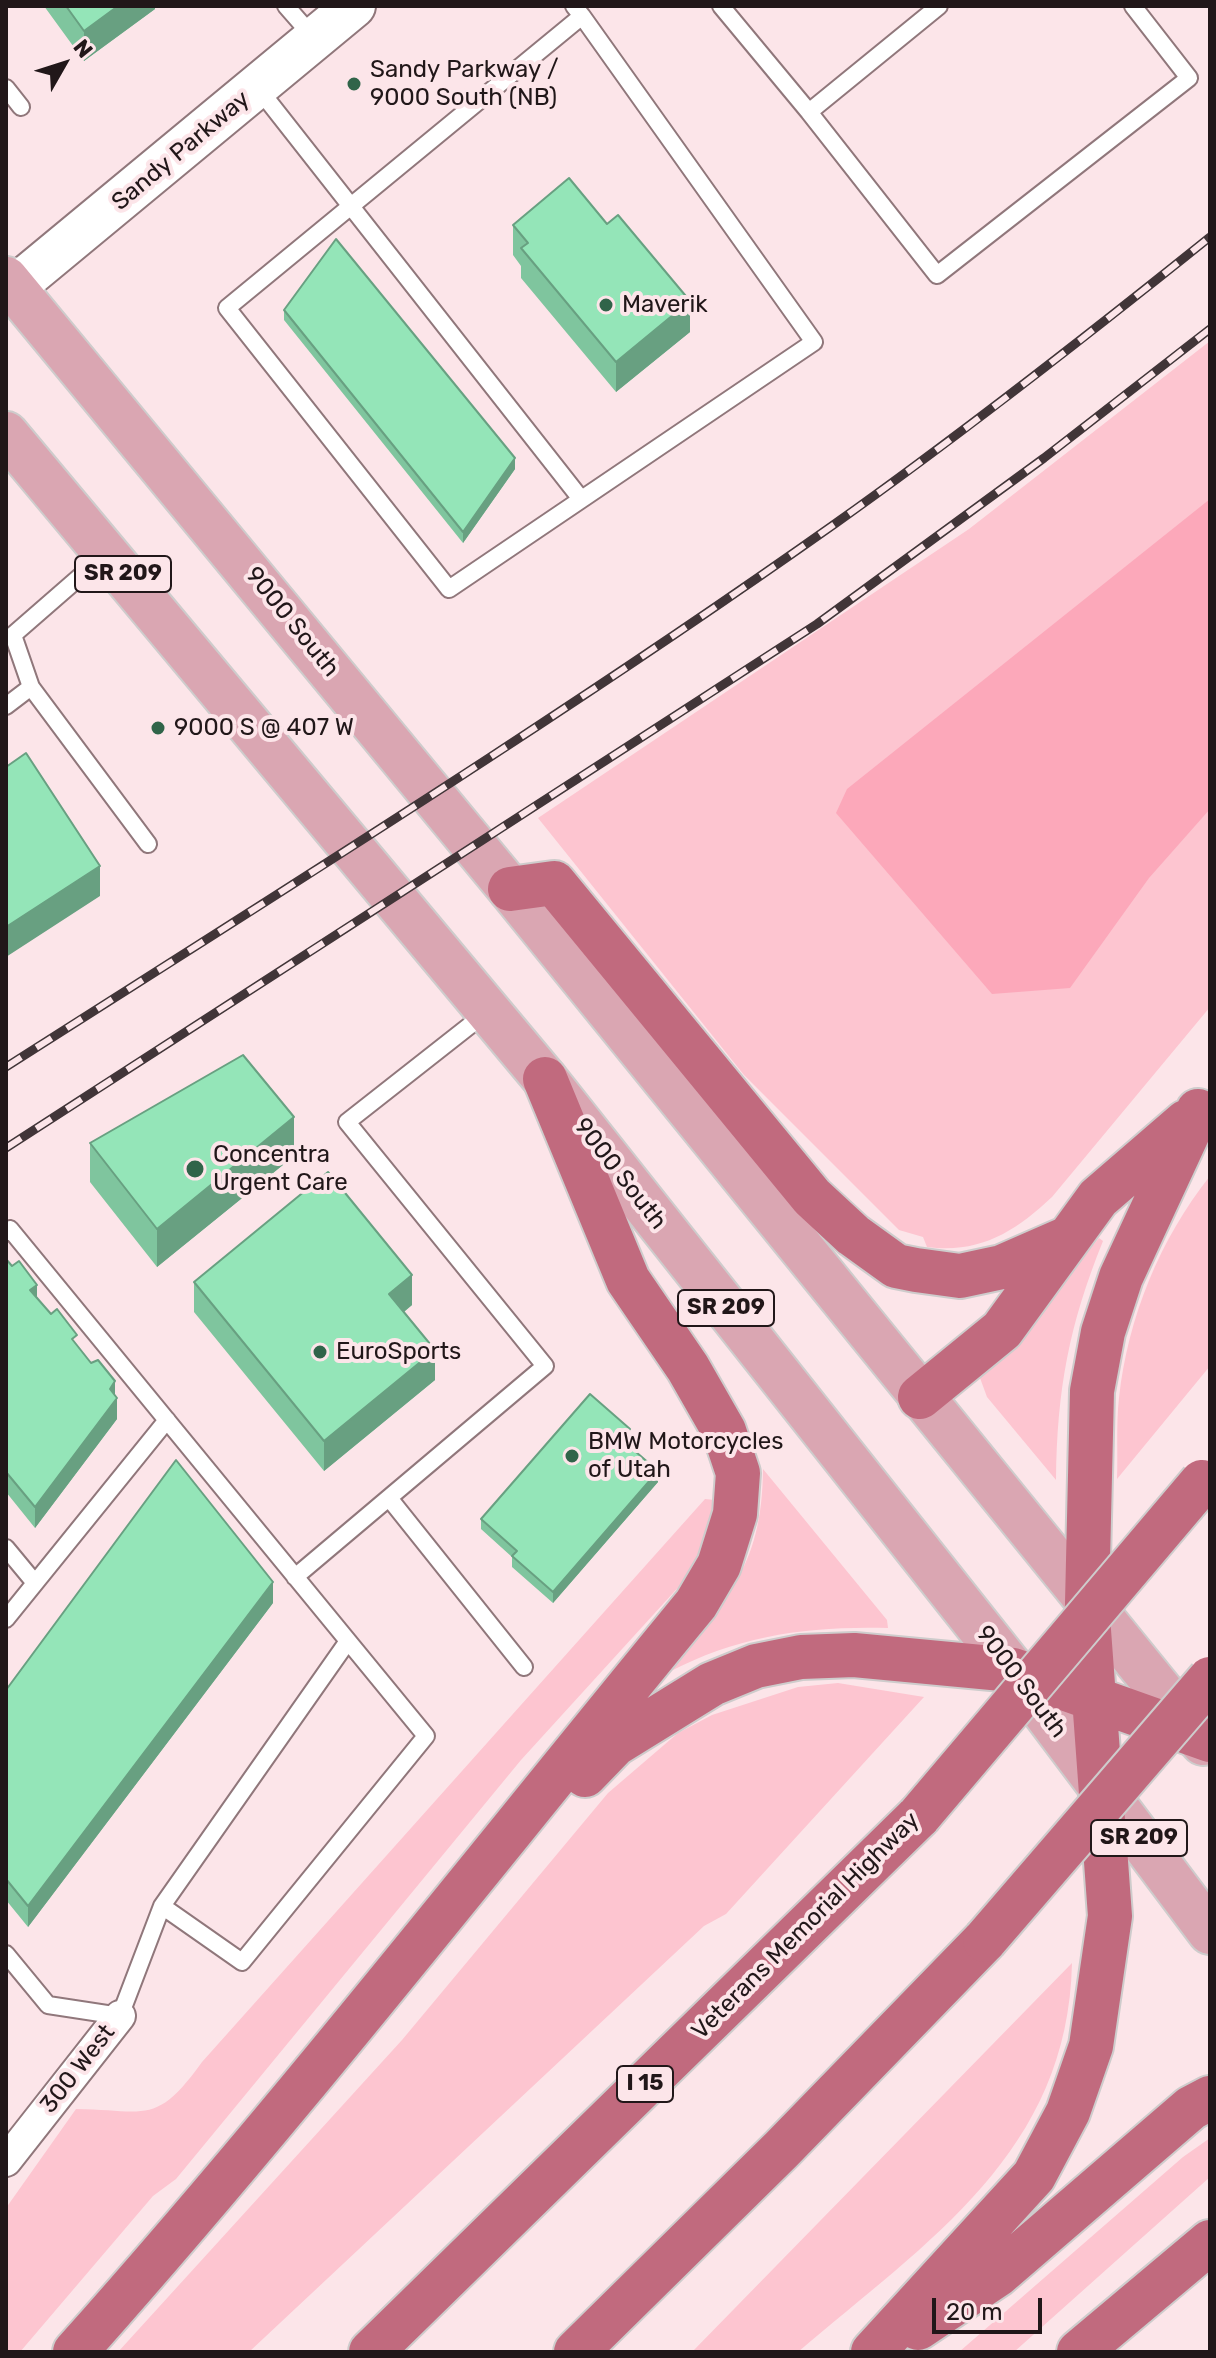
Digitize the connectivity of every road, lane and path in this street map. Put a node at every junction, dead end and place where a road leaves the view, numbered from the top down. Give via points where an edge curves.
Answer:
1 (286, 6) edge
2 (354, 6) edge
3 (721, 6) edge
4 (939, 6) edge
5 (1133, 6) edge
6 (578, 11) edge
7 (314, 39) junction
8 (257, 87) junction
9 (6, 88) edge
10 (21, 107) dead end
11 (809, 112) junction
12 (351, 205) junction
13 (9, 287) edge
14 (6, 434) edge
15 (581, 499) junction
16 (107, 554) junction
17 (10, 631) edge
18 (31, 687) junction
19 (6, 706) edge
20 (148, 844) dead end
21 (510, 889) junction
22 (488, 1011) junction
23 (545, 1079) junction
24 (1204, 1104) edge
25 (6, 1232) edge
26 (1066, 1239) junction
27 (920, 1397) junction
28 (167, 1420) junction
29 (1206, 1477) edge
30 (389, 1498) junction
31 (6, 1548) edge
32 (295, 1577) junction
33 (35, 1583) junction
34 (1087, 1603) junction
35 (6, 1619) edge
36 (348, 1641) junction
37 (524, 1667) dead end
38 (1013, 1670) junction
39 (1210, 1679) edge
40 (1093, 1702) junction
41 (1205, 1741) edge
42 (1101, 1788) junction
43 (162, 1906) junction
44 (1210, 1932) edge
45 (6, 1954) edge
46 (404, 1965) junction
47 (120, 2016) junction
48 (1210, 2098) edge
49 (6, 2161) edge
50 (1210, 2242) edge
51 (75, 2352) edge
52 (371, 2352) edge
53 (576, 2352) edge
54 (873, 2352) edge
55 (883, 2352) edge
56 (1079, 2352) edge

1 - 7 lane
2 - 7 main road, Sandy Parkway
3 - 11 lane
4 - 11 lane
5 - 11 lane via 1189,78 937,275
6 - 12 lane
6 - 15 lane via 814,342
7 - 8 main road, Sandy Parkway
8 - 12 lane
8 - 13 main road, Sandy Parkway
9 - 10 lane
12 - 15 lane
12 - 15 lane via 227,308 236,320 449,589
13 - 21 main road, 9000 South
14 - 16 main road, 9000 South / SR 209
16 - 17 lane
16 - 22 main road, 9000 South / SR 209
17 - 18 lane
18 - 19 lane
18 - 20 lane
21 - 26 highway via 554,883 812,1197 896,1266 960,1276 1002,1267
21 - 27 main road, 9000 South
22 - 23 main road, 9000 South / SR 209
22 - 30 lane via 347,1122 545,1366
23 - 38 main road, 9000 South / SR 209
23 - 46 highway via 628,1280 724,1431 738,1473 735,1514 719,1565 696,1604
24 - 26 highway via 1098,1198
24 - 34 highway via 1121,1277 1103,1332 1092,1391
25 - 28 lane via 10,1229
26 - 27 highway via 1002,1330
27 - 34 main road, 9000 South
28 - 32 lane
28 - 33 lane
29 - 52 highway, Veterans Memorial Highway / I 15, bridge via 919,1816
30 - 32 lane
30 - 37 lane
31 - 33 lane
32 - 36 lane
33 - 35 lane
34 - 40 highway
34 - 41 main road, 9000 South
36 - 43 lane
36 - 43 lane via 426,1736 242,1962
38 - 40 highway
38 - 42 main road, 9000 South / SR 209
38 - 46 highway via 854,1655 801,1657 756,1666 712,1684 615,1744
39 - 53 highway, bridge via 985,1940
40 - 41 highway
40 - 42 highway
42 - 44 main road, 9000 South / SR 209
42 - 54 highway via 1110,1916 1091,2046 1068,2112 1034,2176
43 - 47 lane
45 - 47 lane via 48,2005
46 - 51 highway
47 - 49 street, 300 West
48 - 55 highway via 1191,2108 997,2275
50 - 56 highway

